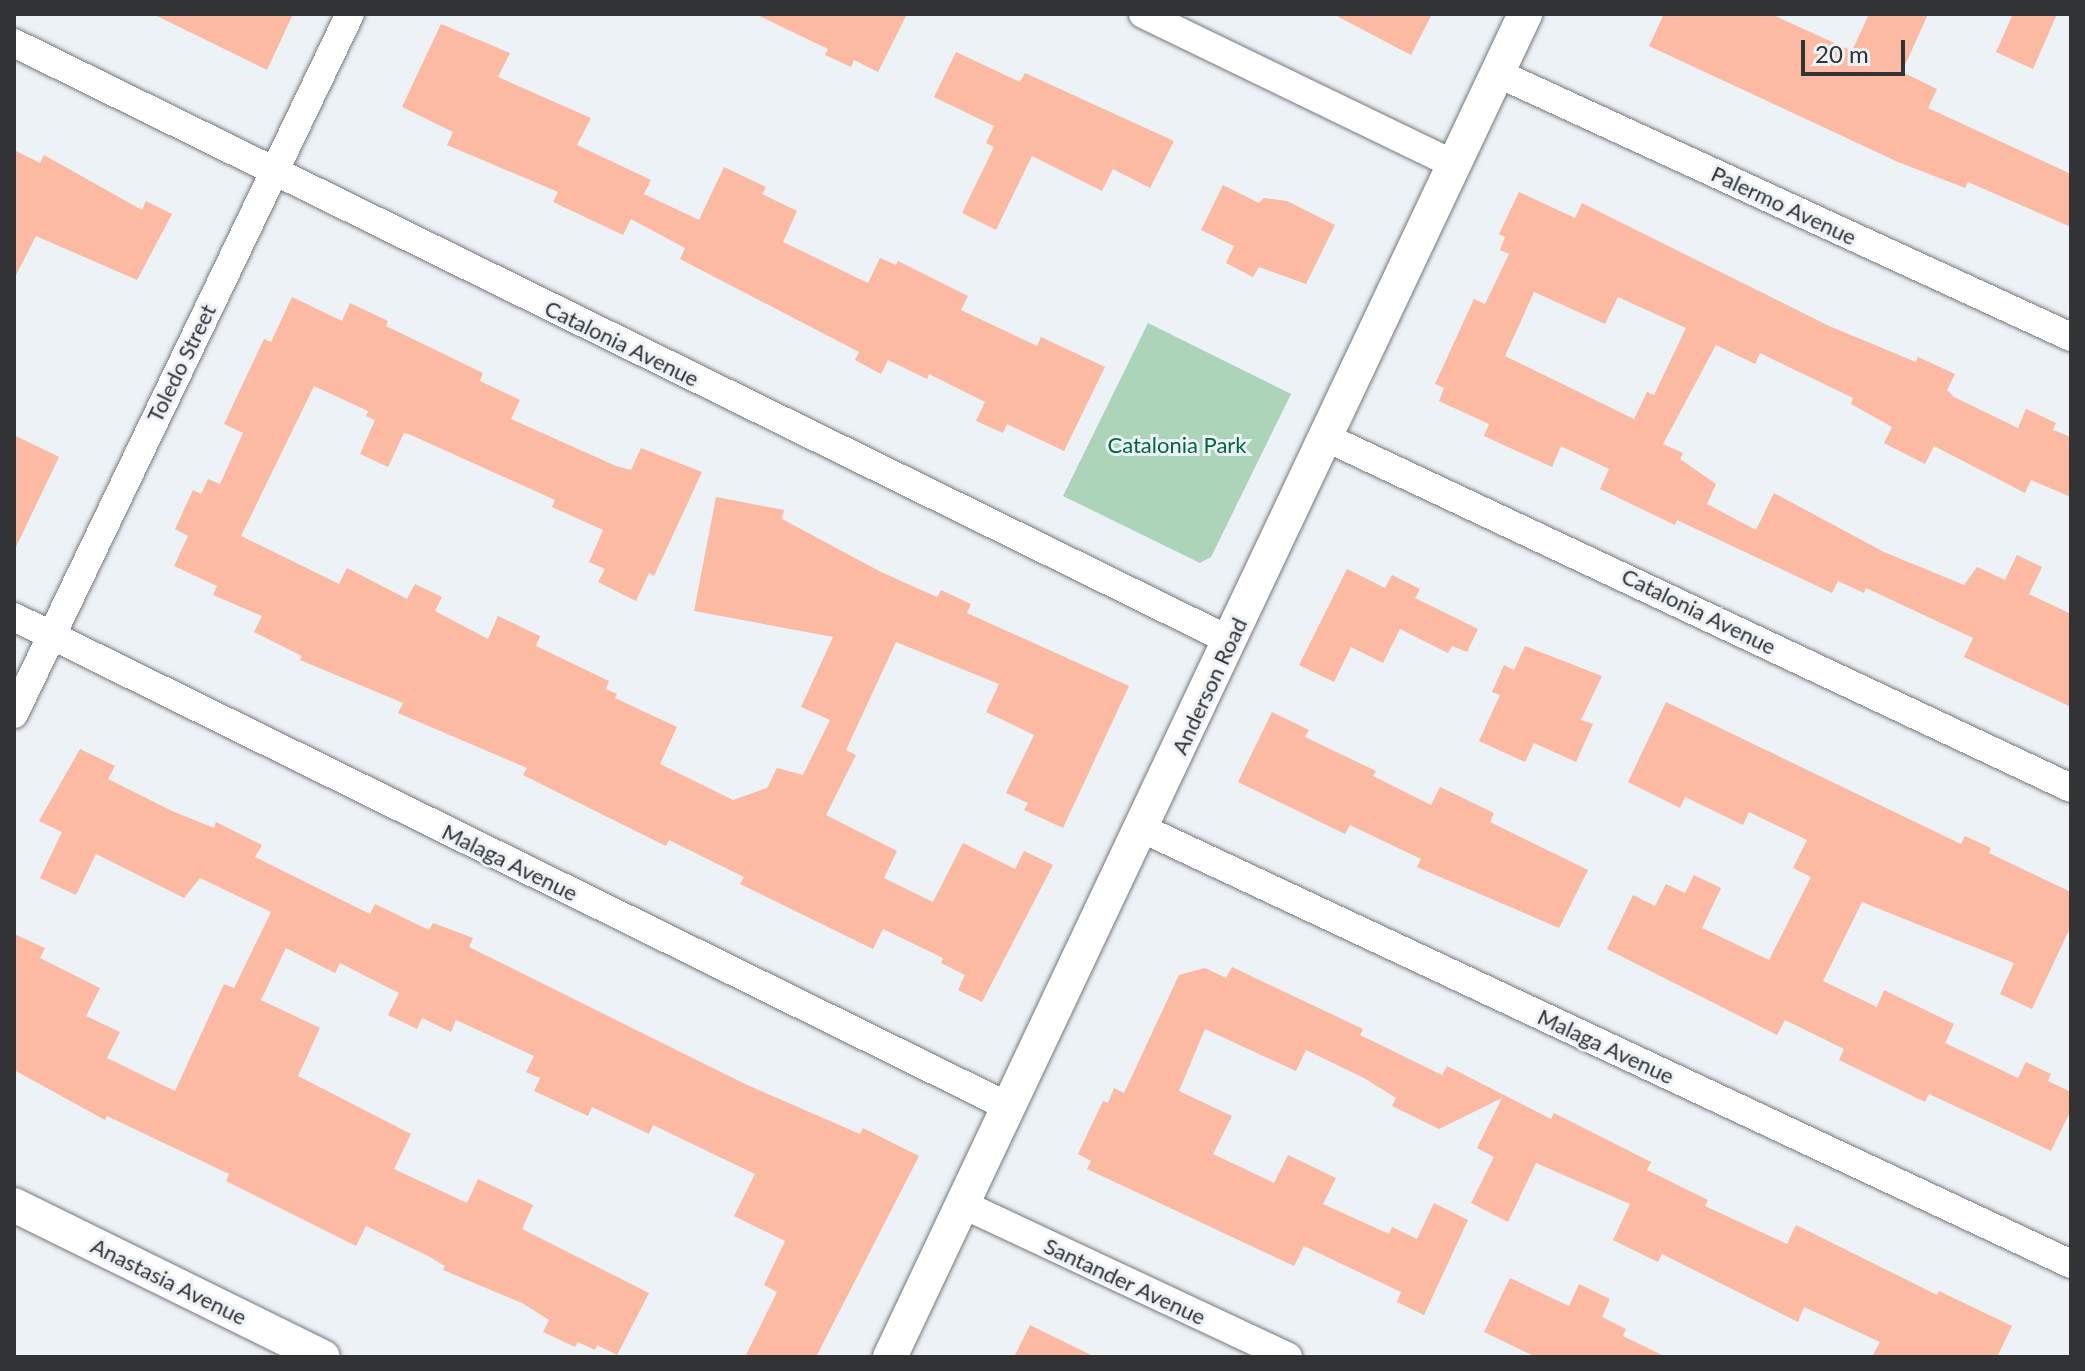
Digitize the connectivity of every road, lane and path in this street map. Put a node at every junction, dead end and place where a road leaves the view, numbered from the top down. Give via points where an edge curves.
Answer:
1 (350, 14) edge
2 (1143, 14) edge
3 (1525, 14) edge
4 (14, 43) edge
5 (1497, 73) junction
6 (1453, 164) junction
7 (274, 170) junction
8 (2071, 337) edge
9 (1325, 437) junction
10 (14, 617) edge
11 (51, 636) junction
12 (1231, 641) junction
13 (14, 714) edge
14 (2071, 788) edge
15 (1141, 828) junction
16 (1007, 1106) junction
17 (962, 1204) junction
18 (14, 1205) edge
19 (2071, 1264) edge
20 (323, 1357) edge
21 (890, 1357) edge
22 (1288, 1357) edge

1 - 7 street, Toledo Street
2 - 6 street
3 - 5 street, Anderson Road
4 - 7 street, Catalonia Avenue
5 - 6 street, Anderson Road
5 - 8 street, Palermo Avenue
6 - 9 street, Anderson Road
7 - 11 street, Toledo Street
7 - 12 street, Catalonia Avenue
9 - 12 street, Anderson Road
9 - 14 street, Catalonia Avenue
10 - 11 street, Malaga Avenue
11 - 13 street, Toledo Street
11 - 16 street, Malaga Avenue
12 - 15 street, Anderson Road
15 - 16 street, Anderson Road
15 - 19 street, Malaga Avenue
16 - 17 street, Anderson Road
17 - 21 street, Anderson Road
17 - 22 street, Santander Avenue
18 - 20 street, Anastasia Avenue

